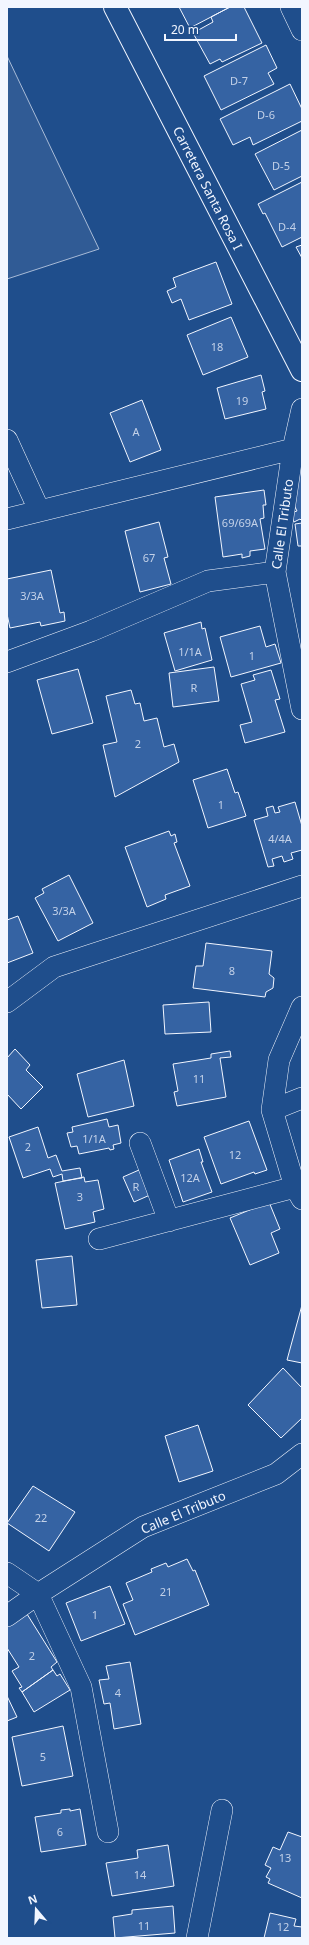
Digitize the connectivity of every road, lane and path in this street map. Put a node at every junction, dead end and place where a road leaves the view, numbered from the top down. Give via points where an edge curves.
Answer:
1 (115, 7) edge
2 (291, 7) edge
3 (302, 30) edge
4 (302, 370) edge
5 (302, 409) edge
6 (7, 440) edge
7 (293, 449) junction
8 (39, 510) junction
9 (7, 519) edge
10 (275, 572) junction
11 (7, 662) edge
12 (302, 709) edge
13 (302, 886) edge
14 (7, 1002) edge
15 (302, 1007) edge
16 (302, 1098) edge
17 (272, 1110) junction
18 (140, 1143) dead end
19 (298, 1193) edge
20 (169, 1221) junction
21 (99, 1239) dead end
22 (302, 1454) edge
23 (7, 1573) edge
24 (38, 1594) junction
25 (7, 1616) edge
26 (222, 1810) dead end
27 (108, 1832) dead end
28 (197, 1938) edge

1 - 4 street, Carretera Santa Rosa I
2 - 3 street
5 - 7 street, Calle El Tributo
6 - 8 street
7 - 8 street
7 - 10 street, Calle El Tributo
8 - 9 street
10 - 11 street via 208,581 90,631
10 - 12 street, Calle El Tributo
13 - 14 street via 54,967
15 - 17 street via 279,1060
16 - 17 street
17 - 19 street
18 - 20 street
19 - 20 street
20 - 21 street
22 - 24 street, Calle El Tributo via 276,1474 143,1527
23 - 24 street
24 - 25 street, Calle El Tributo
24 - 27 street via 81,1688
26 - 28 street

